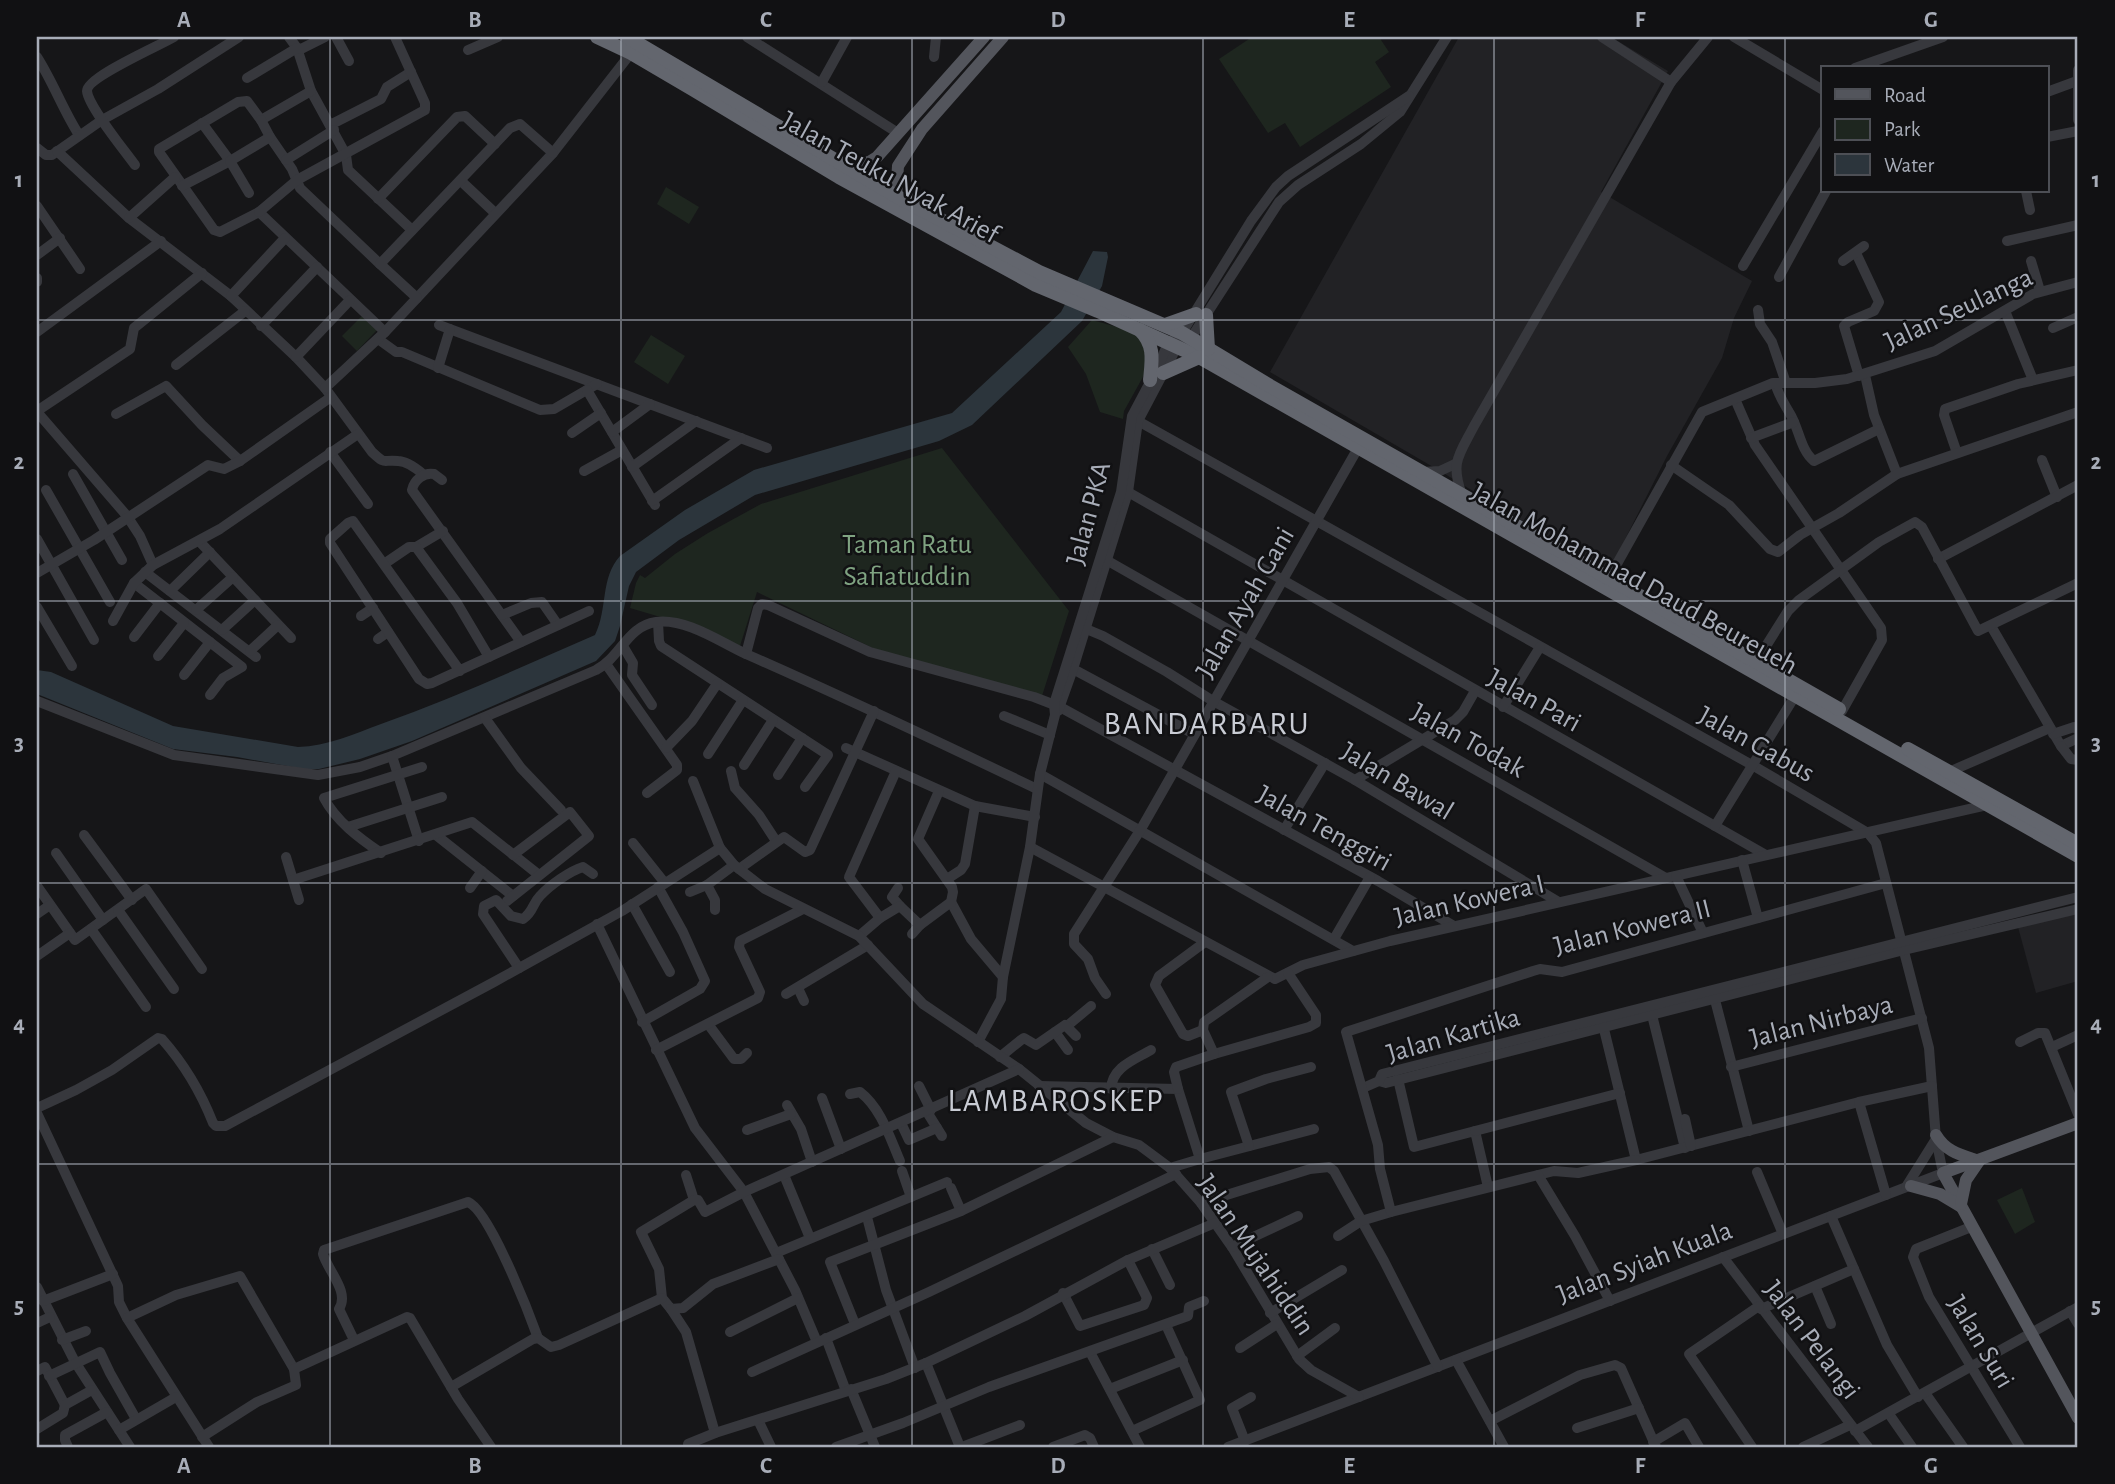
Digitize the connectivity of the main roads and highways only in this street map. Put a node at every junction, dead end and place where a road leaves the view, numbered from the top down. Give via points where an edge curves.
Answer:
1 (597, 37) edge
2 (627, 37) edge
3 (984, 37) edge
4 (1003, 37) edge
5 (755, 120) junction
6 (842, 163) junction
7 (896, 196) junction
8 (1058, 287) junction
9 (1101, 305) junction
10 (1165, 325) junction
11 (1140, 330) junction
12 (1180, 341) junction
13 (1204, 353) junction
14 (1331, 426) junction
15 (1500, 522) junction
16 (2078, 844) edge
17 (2078, 856) edge
18 (2078, 1123) edge
19 (1936, 1137) road end
20 (1979, 1161) junction
21 (1909, 1187) road end
22 (1961, 1207) junction
23 (2078, 1418) edge

1 - 5 highway, Jalan Teuku Nyak Arief
2 - 5 highway, Jalan Teuku Nyak Arief
3 - 6 main road via 877,157 869,162
4 - 7 main road via 922,129 898,166
5 - 6 highway, Jalan Teuku Nyak Arief
5 - 8 highway, Jalan Teuku Nyak Arief via 839,177
6 - 7 highway, Jalan Teuku Nyak Arief
7 - 8 highway, Jalan Teuku Nyak Arief
8 - 9 highway, Jalan Teuku Nyak Arief
9 - 10 highway, Jalan Teuku Nyak Arief
9 - 11 highway, Jalan Teuku Nyak Arief
10 - 12 highway, Jalan Teuku Nyak Arief
10 - 13 highway via 1201,314
11 - 12 highway, Jalan Teuku Nyak Arief
11 - 13 highway via 1151,347 1157,376
12 - 13 highway, Jalan Mohammad Daud Beureueh
13 - 14 highway, Jalan Mohammad Daud Beureueh
14 - 15 highway, Jalan Mohammad Daud Beureueh via 1422,472
14 - 15 highway, Jalan Mohammad Daud Beureueh via 1358,448
15 - 16 highway, Jalan Mohammad Daud Beureueh via 1609,578
15 - 17 highway, Jalan Mohammad Daud Beureueh
18 - 20 main road, Jalan Syiah Kuala
19 - 20 main road via 1948,1149
20 - 22 main road via 1966,1180
20 - 22 main road, Jalan Syiah Kuala via 1944,1173
21 - 22 main road via 1940,1194
22 - 23 main road

